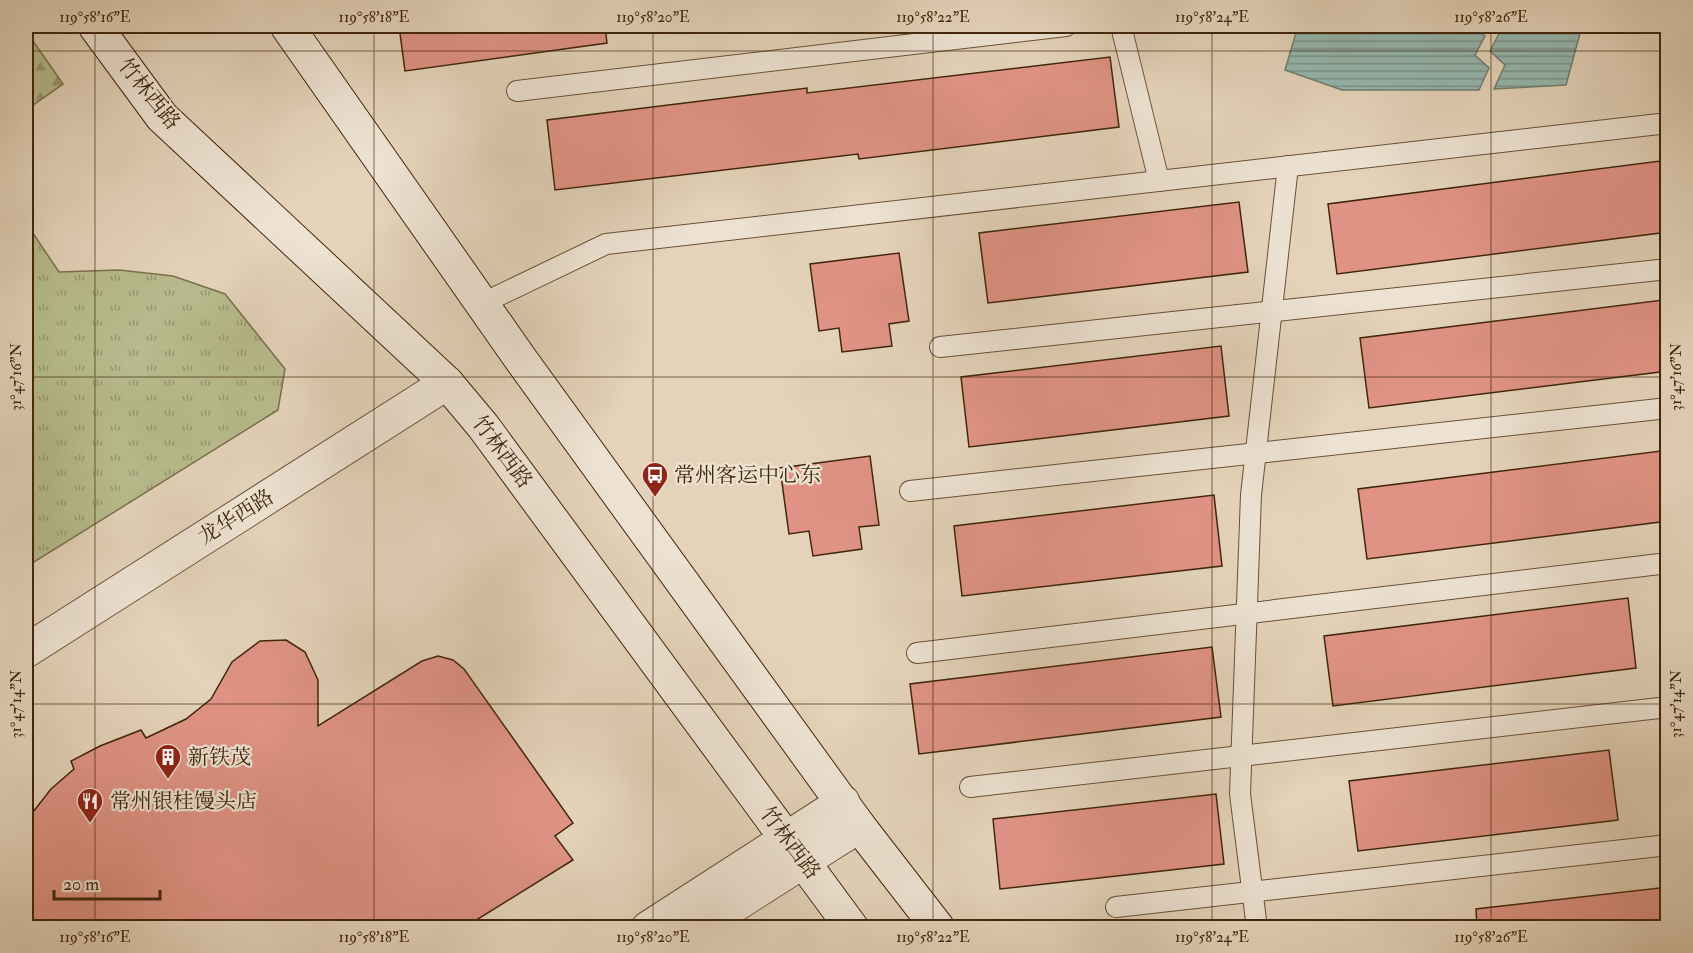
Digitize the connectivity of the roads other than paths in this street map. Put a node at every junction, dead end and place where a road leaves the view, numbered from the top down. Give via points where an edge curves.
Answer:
1 (96, 26) edge
2 (287, 26) edge
3 (1066, 26) edge
4 (1121, 26) edge
5 (517, 92) dead end
6 (1668, 123) edge
7 (1288, 166) junction
8 (1159, 181) junction
9 (1668, 269) edge
10 (481, 304) junction
11 (1271, 311) junction
12 (940, 347) dead end
13 (447, 383) junction
14 (1668, 408) edge
15 (1256, 453) junction
16 (909, 492) dead end
17 (1668, 563) edge
18 (1247, 613) junction
19 (26, 651) edge
20 (916, 653) dead end
21 (1668, 707) edge
22 (1242, 756) junction
23 (970, 787) dead end
24 (851, 814) junction
25 (1668, 845) edge
26 (795, 851) junction
27 (1253, 892) junction
28 (1116, 907) dead end
29 (648, 927) edge
30 (699, 927) edge
31 (852, 927) edge
32 (938, 927) edge
33 (1257, 927) edge

1 - 13 main road, 竹林西路 via 162,117
2 - 10 main road
3 - 5 lane
4 - 8 lane
6 - 7 lane
7 - 8 lane
7 - 11 lane
8 - 10 lane via 606,244
9 - 11 lane
10 - 24 main road
11 - 12 lane
11 - 15 lane
13 - 19 main road, 龙华西路
13 - 26 main road, 竹林西路 via 483,426
14 - 15 lane
15 - 16 lane
15 - 18 lane
17 - 18 lane
18 - 20 lane
18 - 22 lane
21 - 22 lane
22 - 23 lane
22 - 27 lane via 1240,794
24 - 26 main road
24 - 32 main road
25 - 27 lane
26 - 29 main road
26 - 30 main road
26 - 31 main road, 竹林西路
27 - 28 lane
27 - 33 lane

